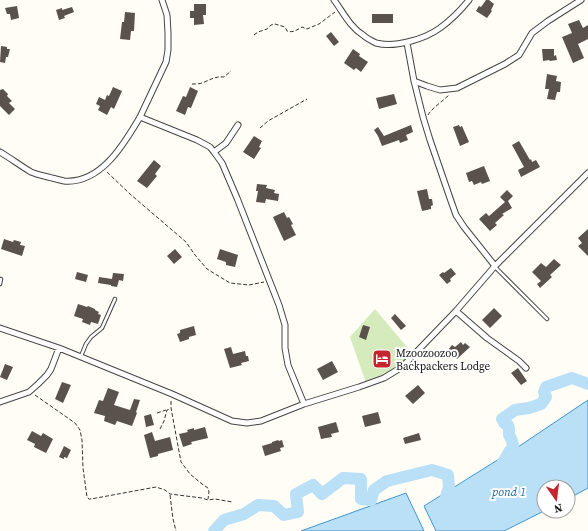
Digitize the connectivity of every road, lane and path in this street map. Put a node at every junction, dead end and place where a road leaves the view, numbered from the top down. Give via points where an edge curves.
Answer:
1 (162, 0) edge
2 (334, 0) edge
3 (469, 0) edge
4 (581, 0) edge
5 (340, 8) junction
6 (254, 35) dead end
7 (407, 42) junction
8 (231, 71) dead end
9 (414, 81) junction
10 (192, 84) dead end
11 (457, 88) junction
12 (307, 99) dead end
13 (140, 117) junction
14 (426, 119) dead end
15 (238, 126) dead end
16 (260, 128) dead end
17 (0, 152) edge
18 (214, 152) junction
19 (102, 168) junction
20 (588, 173) edge
21 (495, 266) junction
22 (1, 279) dead end
23 (270, 281) junction
24 (0, 284) edge
25 (115, 299) dead end
26 (456, 311) junction
27 (547, 319) dead end
28 (0, 328) edge
29 (59, 348) junction
30 (81, 357) junction
31 (526, 368) dead end
32 (29, 392) junction
33 (172, 394) junction
34 (0, 402) edge
35 (304, 404) junction
36 (171, 408) junction
37 (167, 410) junction
38 (156, 413) dead end
39 (160, 429) dead end
40 (170, 494) junction
41 (208, 500) junction
42 (232, 502) dead end
43 (176, 531) edge

1 - 13 street via 167,15 166,62
2 - 5 street
3 - 7 street via 440,28
4 - 11 street via 532,33 519,55
5 - 6 path via 319,24 307,29 302,27 290,32 285,27 275,24
5 - 7 street via 354,28 376,43
7 - 9 street
8 - 10 path via 224,77
9 - 11 street via 440,90
9 - 21 street via 430,140 456,215
11 - 14 path via 429,112
12 - 16 path
13 - 18 street via 197,140
13 - 19 street via 128,137
15 - 18 street via 226,144
17 - 19 street via 32,172 64,181 92,175
18 - 23 street via 228,175
19 - 23 path via 186,242 207,269 230,283
20 - 21 street
21 - 26 street
21 - 27 lane
22 - 24 lane
23 - 35 street via 285,325 288,365
25 - 30 lane via 102,328 91,337
26 - 31 street
26 - 35 street via 394,373
28 - 29 street
29 - 30 street
29 - 32 street via 47,375
30 - 33 street
32 - 34 street
32 - 40 path via 75,423 80,430 88,499 156,487
33 - 35 street via 232,421 247,423 261,421
33 - 36 path
36 - 37 path
36 - 41 path via 182,462 190,474 208,488
37 - 38 path
37 - 39 path
40 - 41 path
40 - 43 path
41 - 42 path

